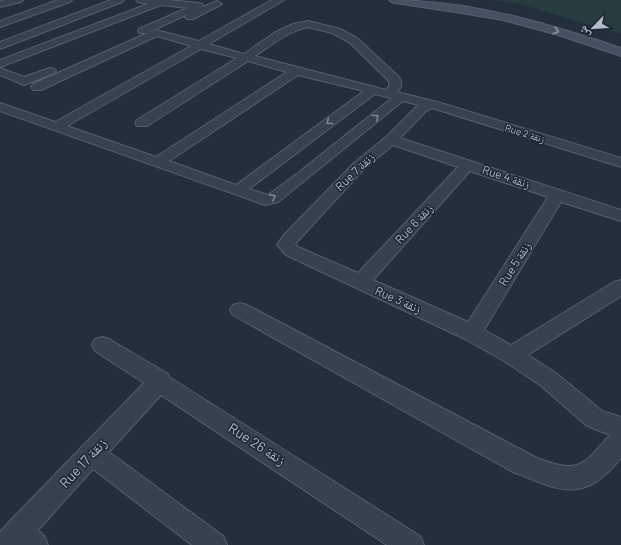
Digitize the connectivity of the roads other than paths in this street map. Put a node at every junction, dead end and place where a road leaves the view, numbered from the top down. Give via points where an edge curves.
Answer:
1 (18, 0) edge
2 (67, 0) edge
3 (119, 0) edge
4 (142, 0) edge
5 (279, 0) edge
6 (395, 0) edge
7 (452, 0) edge
8 (32, 1) edge
9 (92, 2) dead end
10 (160, 2) junction
11 (2, 4) edge
12 (217, 4) dead end
13 (50, 6) junction
14 (106, 6) junction
15 (0, 24) edge
16 (156, 33) junction
17 (621, 42) edge
18 (199, 45) junction
19 (0, 46) edge
20 (621, 52) edge
21 (245, 58) junction
22 (0, 64) edge
23 (0, 71) edge
24 (296, 71) junction
25 (37, 87) dead end
26 (372, 90) junction
27 (395, 96) junction
28 (429, 105) junction
29 (0, 107) edge
30 (142, 123) dead end
31 (56, 127) junction
32 (391, 140) junction
33 (157, 163) junction
34 (621, 163) edge
35 (468, 165) junction
36 (237, 191) junction
37 (558, 194) junction
38 (621, 216) edge
39 (286, 245) joint
40 (360, 283) junction
41 (621, 287) edge
42 (240, 310) dead end
43 (472, 333) junction
44 (102, 345) dead end
45 (512, 355) junction
46 (160, 381) junction
47 (621, 428) edge
48 (621, 440) edge
49 (92, 454) junction
50 (20, 540) edge
51 (214, 545) edge
52 (411, 545) edge

1 - 11 street
2 - 13 street
3 - 14 street
4 - 10 street
5 - 18 street
6 -> 20 street via 521,21
7 - 17 street via 537,16
8 - 13 street
9 - 14 street
10 - 22 street
10 - 23 street via 199,6 30,79 21,80
12 - 16 street
13 - 15 street
14 - 19 street
16 - 18 street, Rue 2 زنقة
16 - 25 street
18 - 21 street, Rue 2 زنقة
18 - 31 street
21 - 24 street, Rue 2 زنقة
21 - 27 street via 278,35 297,26 308,24 336,31 353,40 395,80
21 - 30 street
24 - 26 street, Rue 2 زنقة
24 - 33 street
26 - 27 street, Rue 2 زنقة
26 -> 36 street
27 - 28 street, Rue 2 زنقة
36 -> 27 street via 265,200 272,199 303,176
28 - 32 street, Rue 7 زنقة via 422,108
28 - 34 street, Rue 2 زنقة
29 - 31 street
31 - 33 street
32 - 35 street, Rue 4 زنقة
32 - 39 street, Rue 7 زنقة via 359,166
33 - 36 street
35 - 37 street, Rue 4 زنقة
35 - 40 street, Rue 6 زنقة
37 - 38 street, Rue 4 زنقة
37 - 43 street, Rue 5 زنقة
39 - 40 street, Rue 3 زنقة via 292,251
40 - 43 street, Rue 3 زنقة
41 - 45 street
42 - 48 street via 520,463 553,475 574,478 591,472
43 - 45 street, Rue 3 زنقة
44 - 46 street, Rue 26 زنقة
45 - 47 street, Rue 3 زنقة via 548,379 595,419
46 - 49 street, Rue 17 زنقة
46 - 52 street, Rue 26 زنقة
49 - 50 street, Rue 17 زنقة
49 - 51 street

